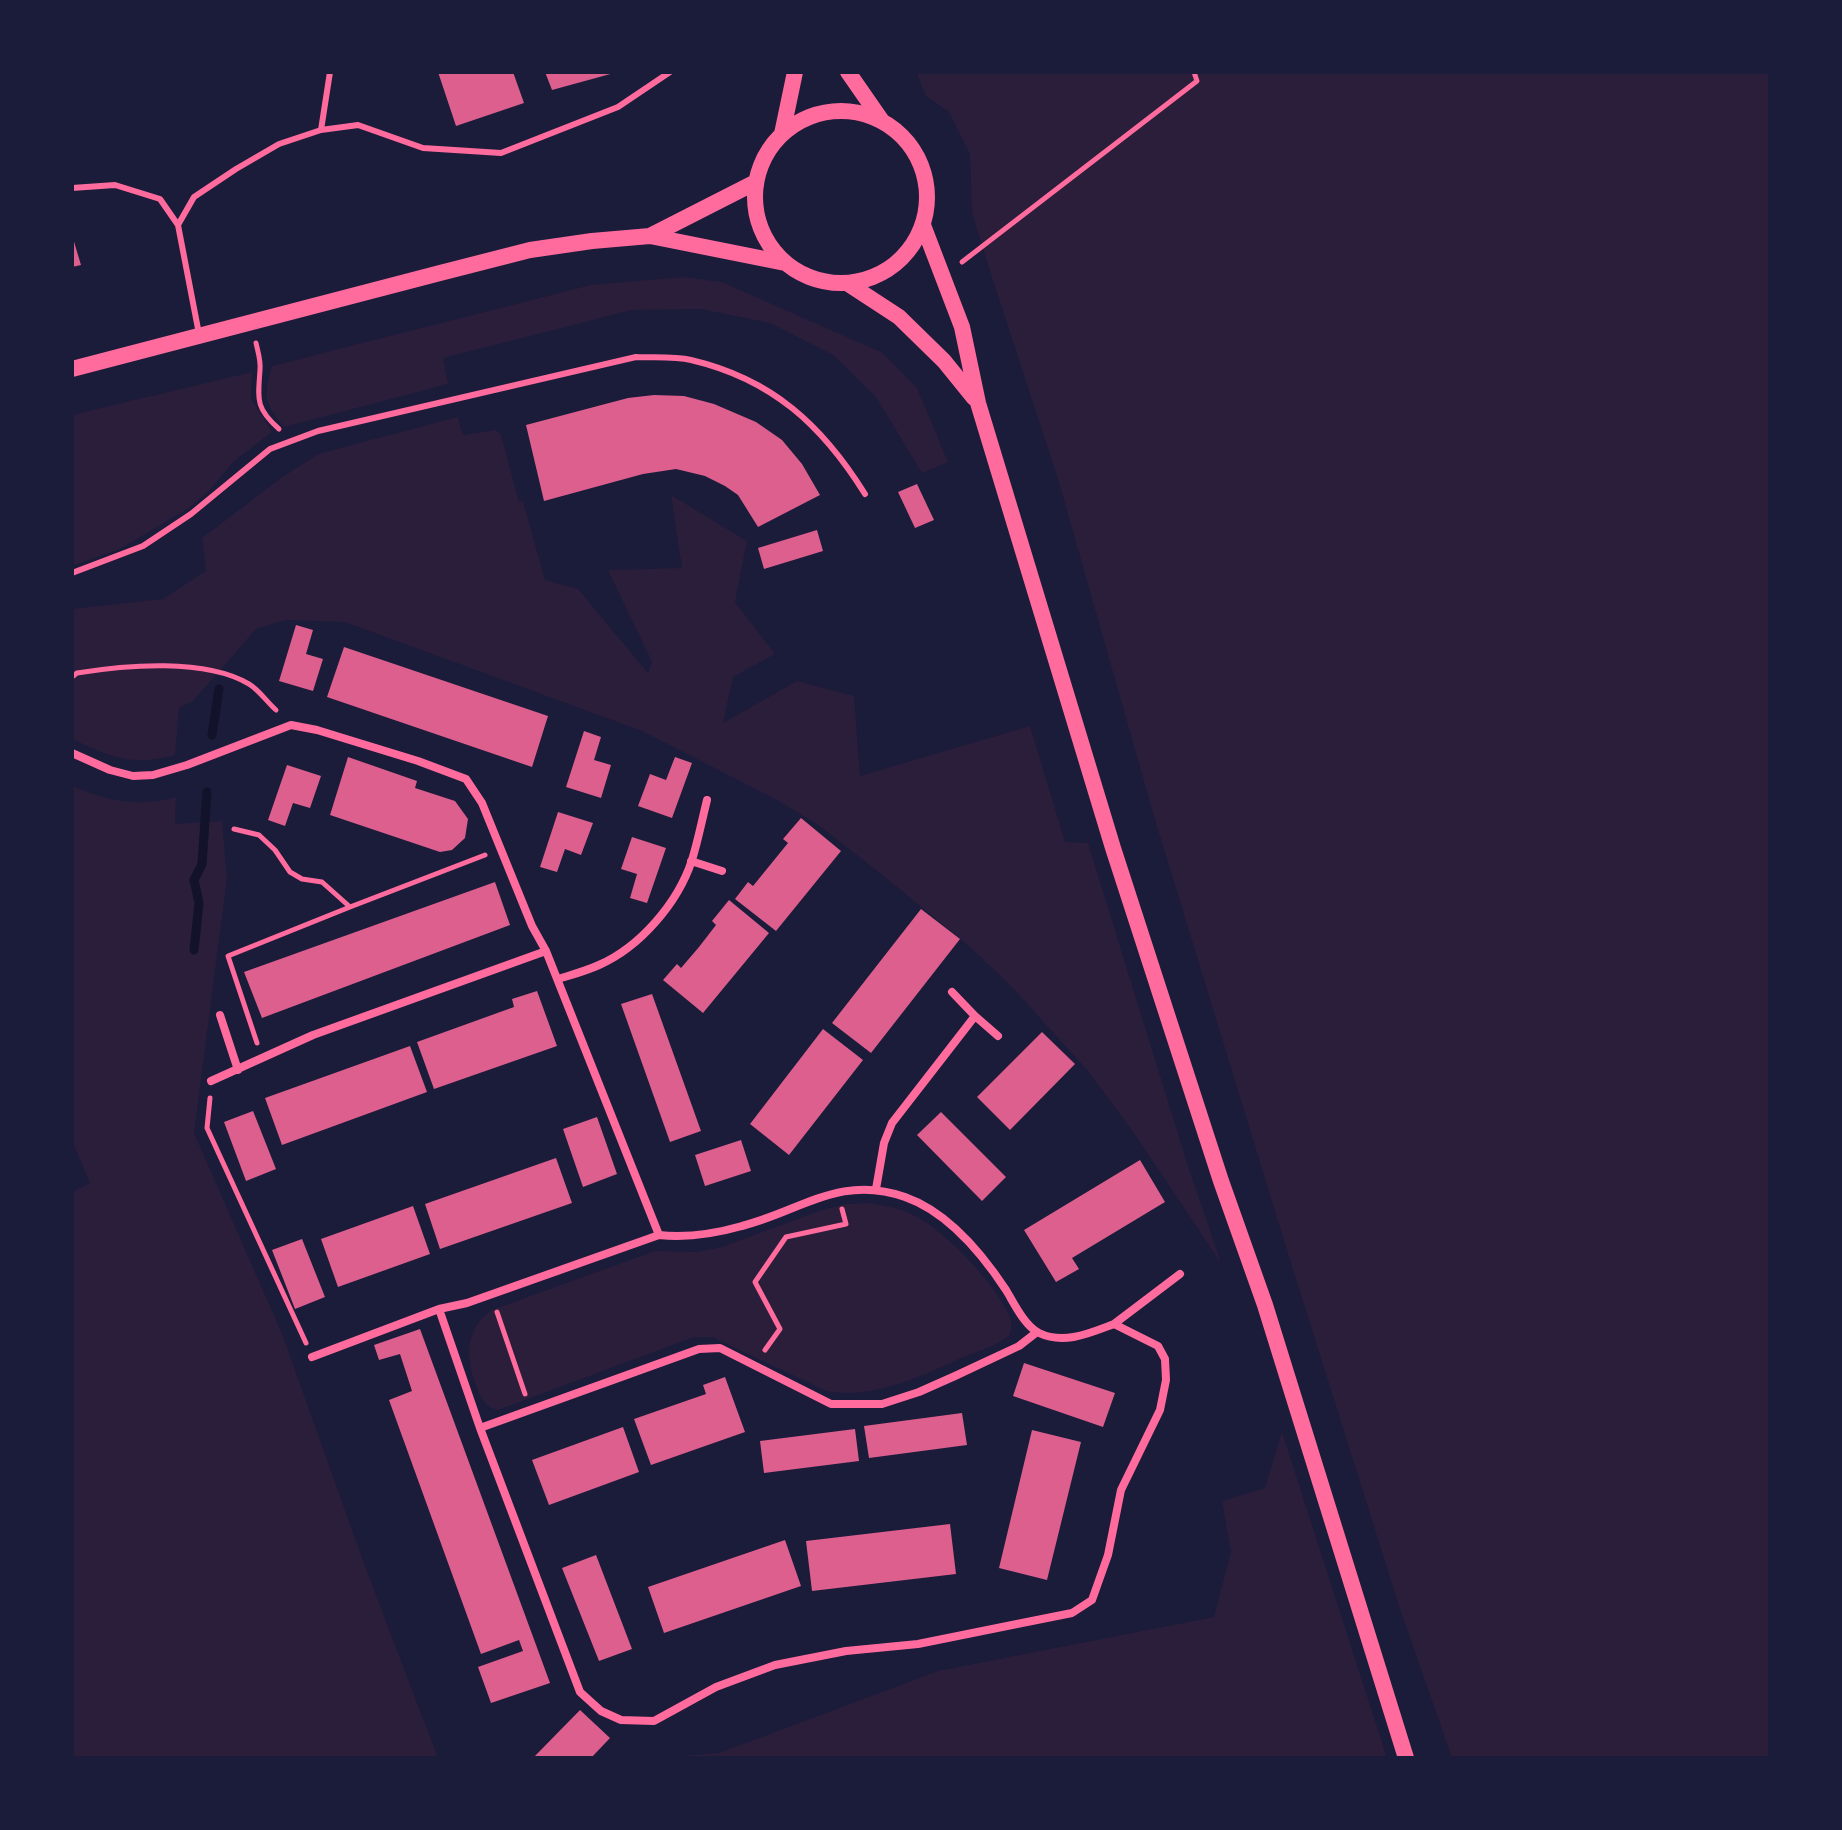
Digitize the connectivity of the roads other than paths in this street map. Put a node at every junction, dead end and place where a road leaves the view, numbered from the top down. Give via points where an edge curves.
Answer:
1 (330, 72) edge
2 (670, 72) edge
3 (795, 72) edge
4 (848, 72) edge
5 (882, 121) junction
6 (321, 130) junction
7 (782, 134) junction
8 (756, 182) junction
9 (72, 188) edge
10 (178, 225) junction
11 (923, 225) junction
12 (650, 236) junction
13 (785, 263) junction
14 (847, 283) junction
15 (199, 337) junction
16 (72, 369) edge
17 (978, 403) junction
18 (865, 494) dead end
19 (72, 573) edge
20 (72, 753) edge
21 (707, 800) dead end
22 (691, 861) junction
23 (722, 871) dead end
24 (546, 951) junction
25 (558, 979) junction
26 (952, 992) dead end
27 (220, 1015) dead end
28 (975, 1016) junction
29 (998, 1036) dead end
30 (238, 1070) junction
31 (211, 1081) road end
32 (876, 1189) junction
33 (659, 1235) junction
34 (1180, 1274) dead end
35 (439, 1309) junction
36 (1114, 1324) junction
37 (1037, 1332) junction
38 (312, 1357) road end
39 (480, 1428) junction
40 (1406, 1758) edge

1 - 6 lane
2 - 6 lane via 618,107 501,153 423,148 358,125
3 - 7 main road
4 - 5 main road
5 - 7 main road via 828,113
5 - 11 main road via 919,160 927,199
6 - 10 lane via 279,144 236,169 194,197
7 - 8 main road via 765,156
8 - 12 main road
8 - 13 main road via 758,219 768,243
9 - 10 lane via 115,185 160,199
10 - 15 lane
11 - 14 main road via 898,262 883,273
11 - 17 main road via 962,327
12 - 13 main road
12 - 15 main road via 530,250
13 - 14 main road via 822,281
14 - 17 main road via 899,317
15 - 16 main road
17 - 40 main road via 1113,848 1265,1305
18 - 19 lane via 806,417 781,398 733,373 688,359 636,357 374,416 285,443 143,546
20 - 24 street via 121,773 153,775 291,725 466,779 482,803
21 - 22 street
22 - 23 street
22 - 25 street via 661,915 635,942 601,965
24 - 25 street
24 - 30 street via 313,1035
25 - 33 street
26 - 28 street
27 - 30 street
28 - 29 street
28 - 32 street via 892,1123
30 - 31 street
32 - 33 street via 837,1191 745,1226 687,1238
32 - 37 street via 934,1210 965,1238
33 - 35 street
34 - 36 street
35 - 38 street
35 - 39 street
36 - 37 street via 1080,1337
36 - 39 street via 1158,1346 1166,1380 1160,1410 1121,1490 1092,1600 1072,1613 775,1665 716,1687 654,1721 621,1720 580,1692
37 - 39 street via 1019,1346 882,1404 831,1404 720,1348 699,1349

